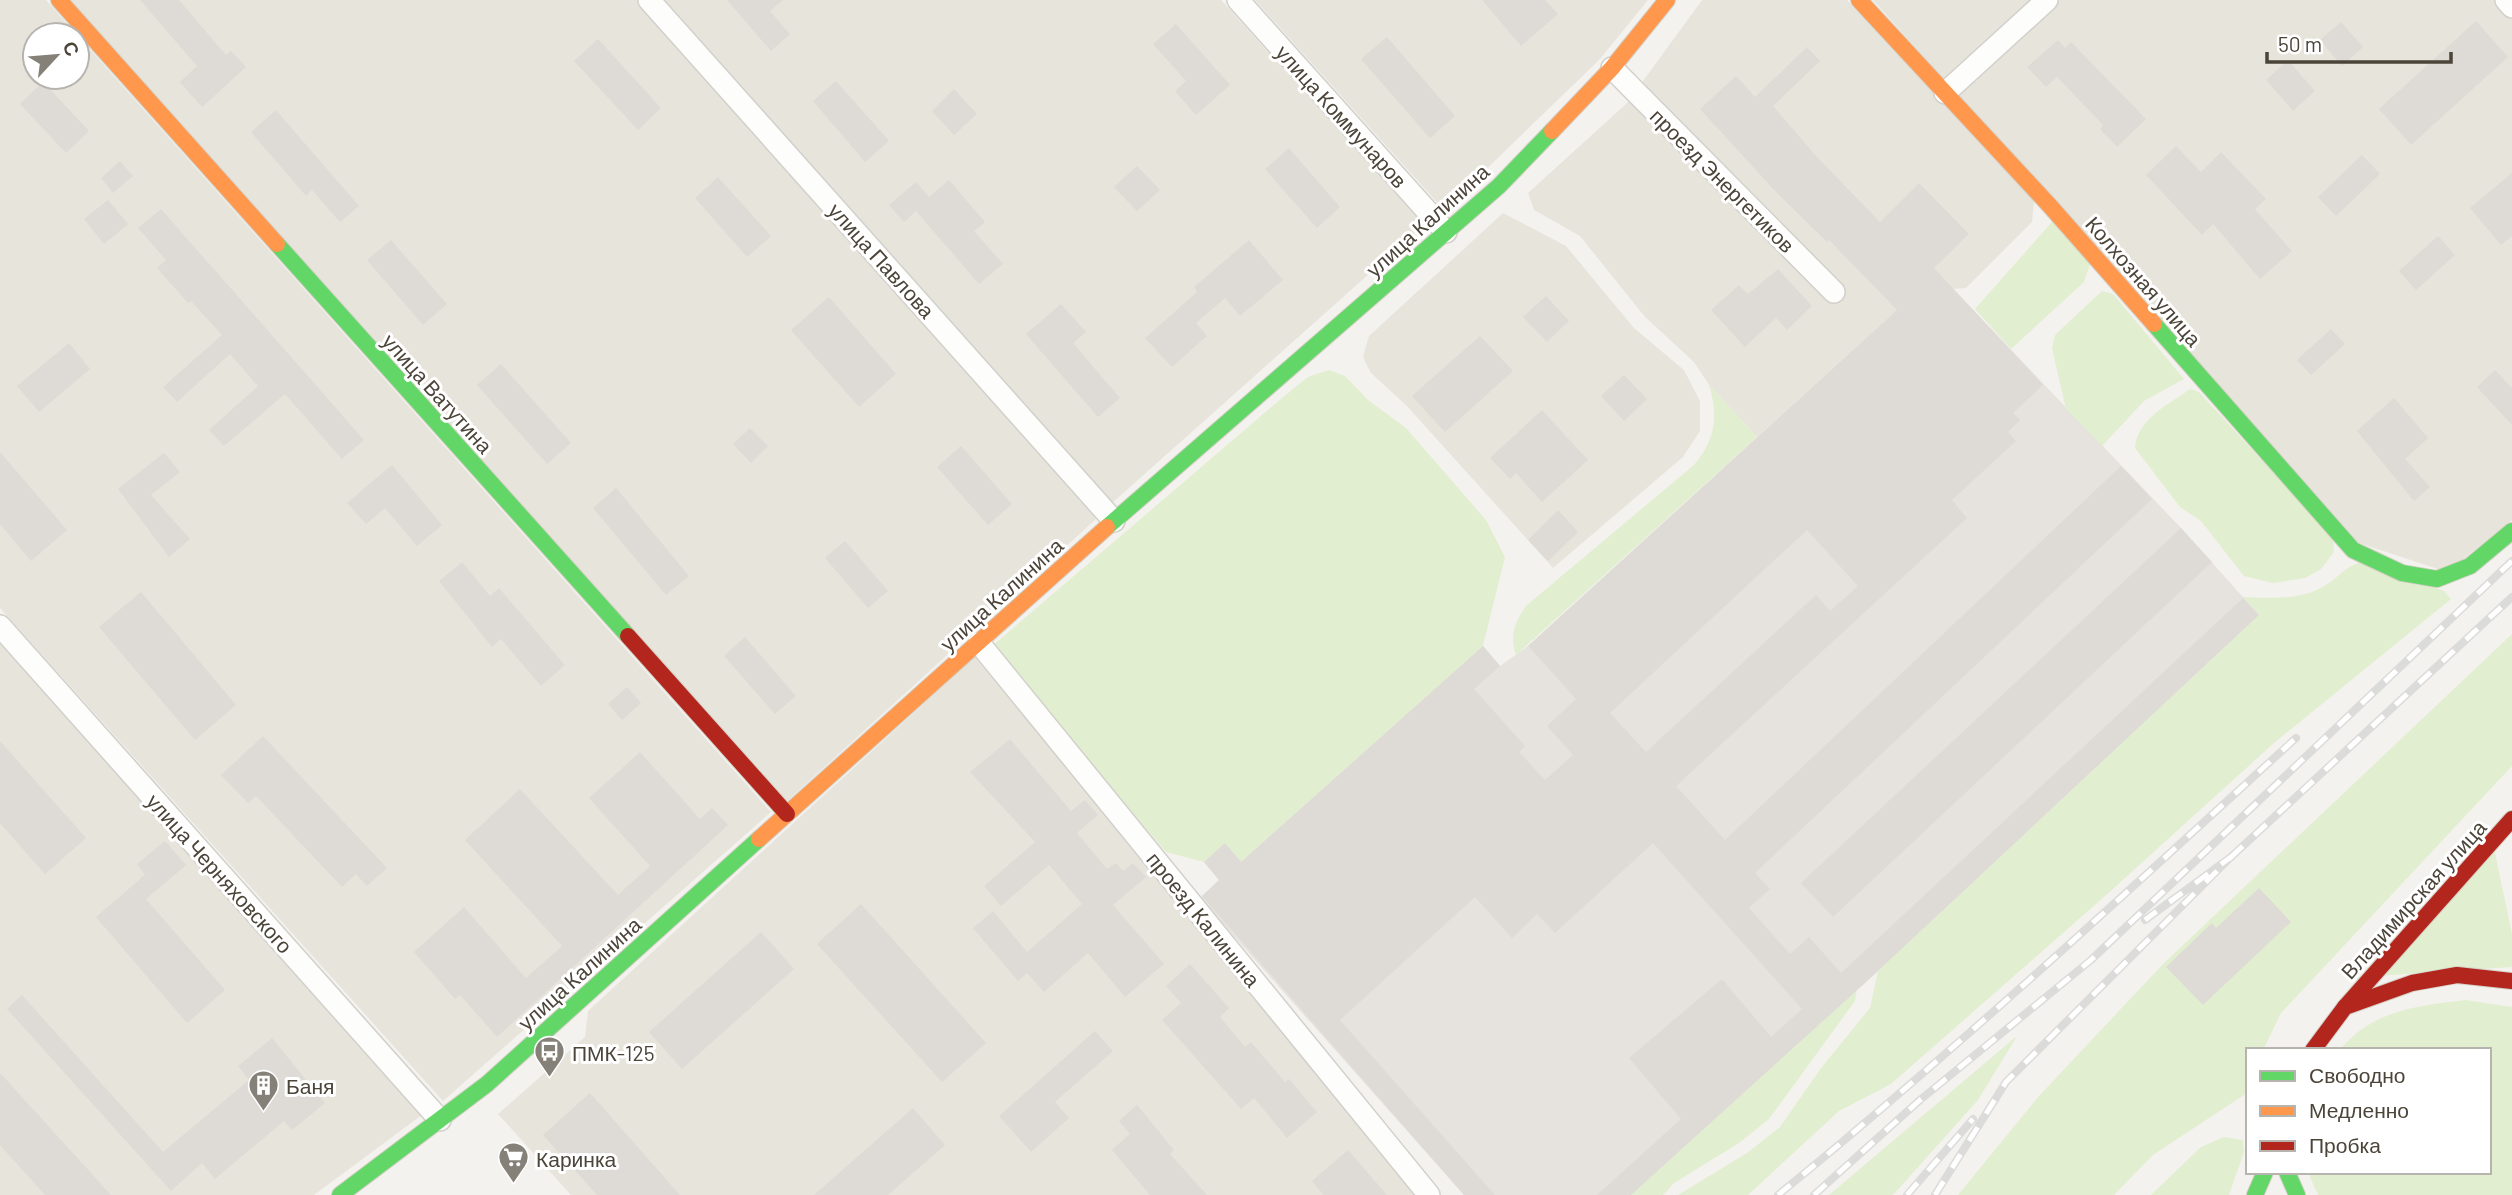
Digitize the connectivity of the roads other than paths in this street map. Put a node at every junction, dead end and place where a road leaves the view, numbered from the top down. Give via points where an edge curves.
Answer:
1 (59, 0) edge
2 (649, 0) edge
3 (1238, 0) edge
4 (1667, 0) edge
5 (1858, 0) edge
6 (2047, 0) edge
7 (2506, 0) edge
8 (2512, 7) edge
9 (1612, 68) junction
10 (1945, 93) junction
11 (1446, 232) junction
12 (1834, 292) dead end
13 (1114, 521) junction
14 (2512, 531) edge
15 (0, 626) edge
16 (979, 643) junction
17 (787, 814) junction
18 (2512, 819) edge
19 (2512, 981) edge
20 (2345, 1007) junction
21 (2314, 1048) edge
22 (440, 1120) junction
23 (2264, 1174) edge
24 (2288, 1174) edge
25 (340, 1195) edge
26 (1429, 1195) edge
27 (2255, 1195) edge
28 (2297, 1195) edge

1 - 17 street, улица Ватутина
2 - 13 street, улица Павлова
3 - 11 street, улица Коммунаров
4 - 9 street, улица Калинина
5 - 10 street, Колхозная улица
6 - 10 street
7 - 8 street
9 - 11 street, улица Калинина via 1499,186
9 - 12 street, проезд Энергетиков
10 - 14 street, Колхозная улица via 2353,551 2406,576 2444,580 2473,566
11 - 13 street, улица Калинина
13 - 16 street, улица Калинина
15 - 22 street, улица Черняховского
16 - 17 street, улица Калинина
16 - 26 street, проезд Калинина
17 - 22 street, улица Калинина via 487,1084
18 - 20 street, Владимирская улица
19 - 20 street via 2457,975 2412,983
20 - 21 street, Владимирская улица
22 - 25 street, улица Калинина
23 - 27 street
24 - 28 street

